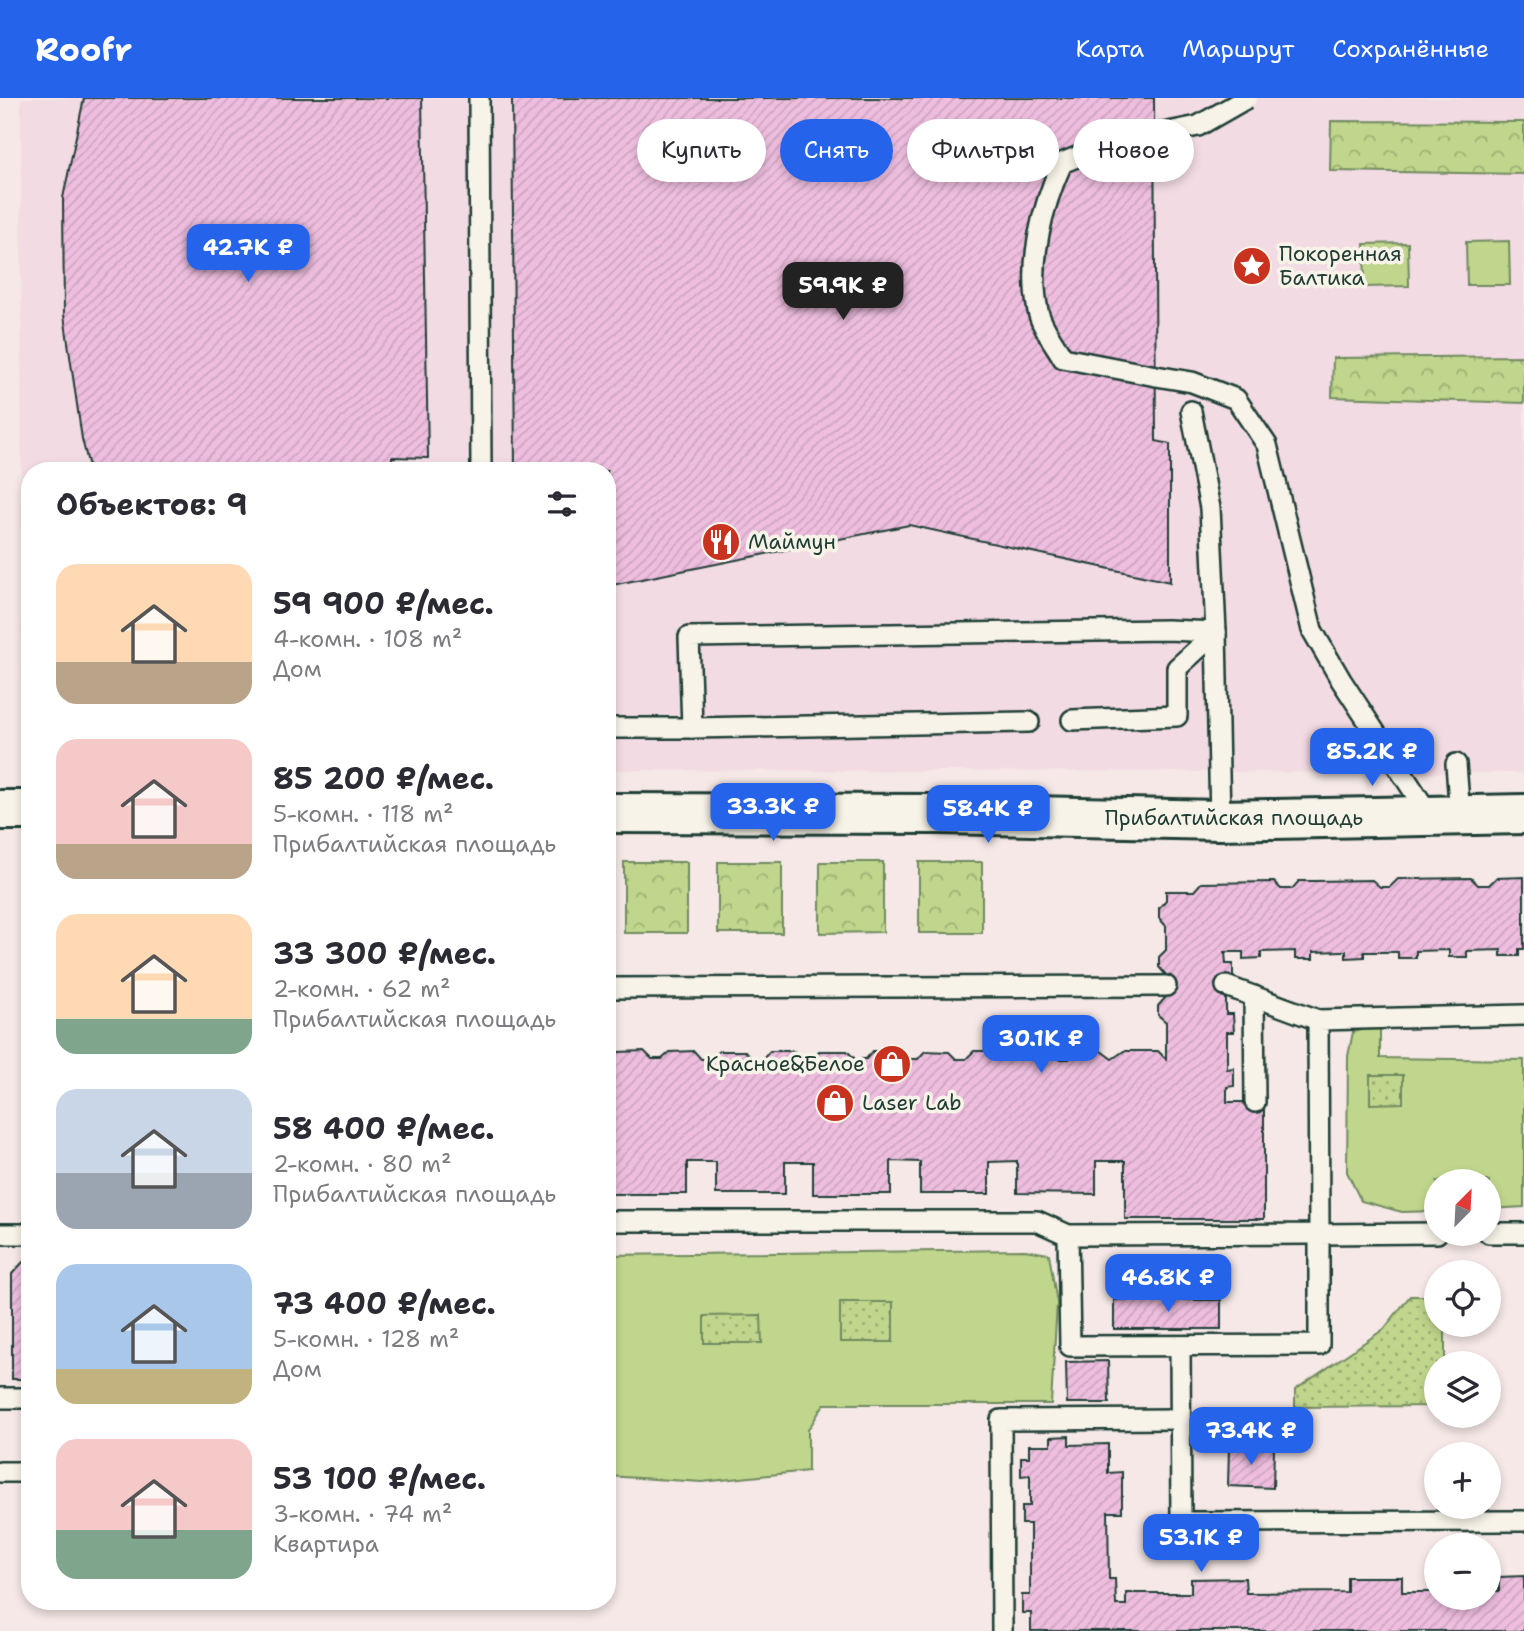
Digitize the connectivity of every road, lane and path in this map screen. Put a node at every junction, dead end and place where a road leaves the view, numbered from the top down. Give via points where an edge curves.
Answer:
1 (479, 98) edge
2 (1247, 98) edge
3 (1191, 411) dead end
4 (481, 462) edge
5 (1216, 632) junction
6 (1072, 720) dead end
7 (1028, 722) dead end
8 (616, 728) edge
9 (692, 728) junction
10 (1456, 764) dead end
11 (0, 810) edge
12 (21, 810) edge
13 (616, 813) edge
14 (1524, 814) edge
15 (1445, 816) junction
16 (1220, 820) junction
17 (1166, 986) dead end
18 (1226, 986) dead end
19 (616, 988) edge
20 (1254, 996) junction
21 (1524, 1015) edge
22 (1318, 1020) junction
23 (1255, 1101) dead end
24 (616, 1221) edge
25 (1424, 1233) edge
26 (1502, 1233) edge
27 (1524, 1233) edge
28 (0, 1234) edge
29 (21, 1234) edge
30 (1319, 1234) junction
31 (1068, 1235) junction
32 (1180, 1346) junction
33 (0, 1398) edge
34 (21, 1398) edge
35 (1181, 1419) junction
36 (0, 1472) edge
37 (21, 1472) edge
38 (1524, 1521) edge
39 (1002, 1631) edge

1 - 4 lane
2 - 15 lane, bridge via 1198,126 1103,146 1062,163 1045,201 1036,261 1038,312 1063,358 1192,382 1236,399 1267,446 1312,629 1409,780
3 - 5 lane via 1210,508
5 - 6 lane via 1177,668 1177,716
5 - 9 lane via 690,637
5 - 16 lane
7 - 9 lane
8 - 9 lane
10 - 15 lane
11 - 12 street
13 - 16 street, Прибалтийская площадь
14 - 15 street, Прибалтийская площадь
15 - 16 street, Прибалтийская площадь
17 - 19 lane
18 - 20 lane
20 - 22 lane
20 - 23 lane
21 - 22 lane
22 - 30 lane
24 - 31 lane via 1037,1221
25 - 30 lane
26 - 27 lane
28 - 29 lane
30 - 31 lane
30 - 32 lane via 1319,1345
31 - 32 lane via 1070,1346
32 - 35 lane
33 - 34 lane
35 - 38 lane via 1181,1522
35 - 39 lane via 1001,1420
36 - 37 lane

